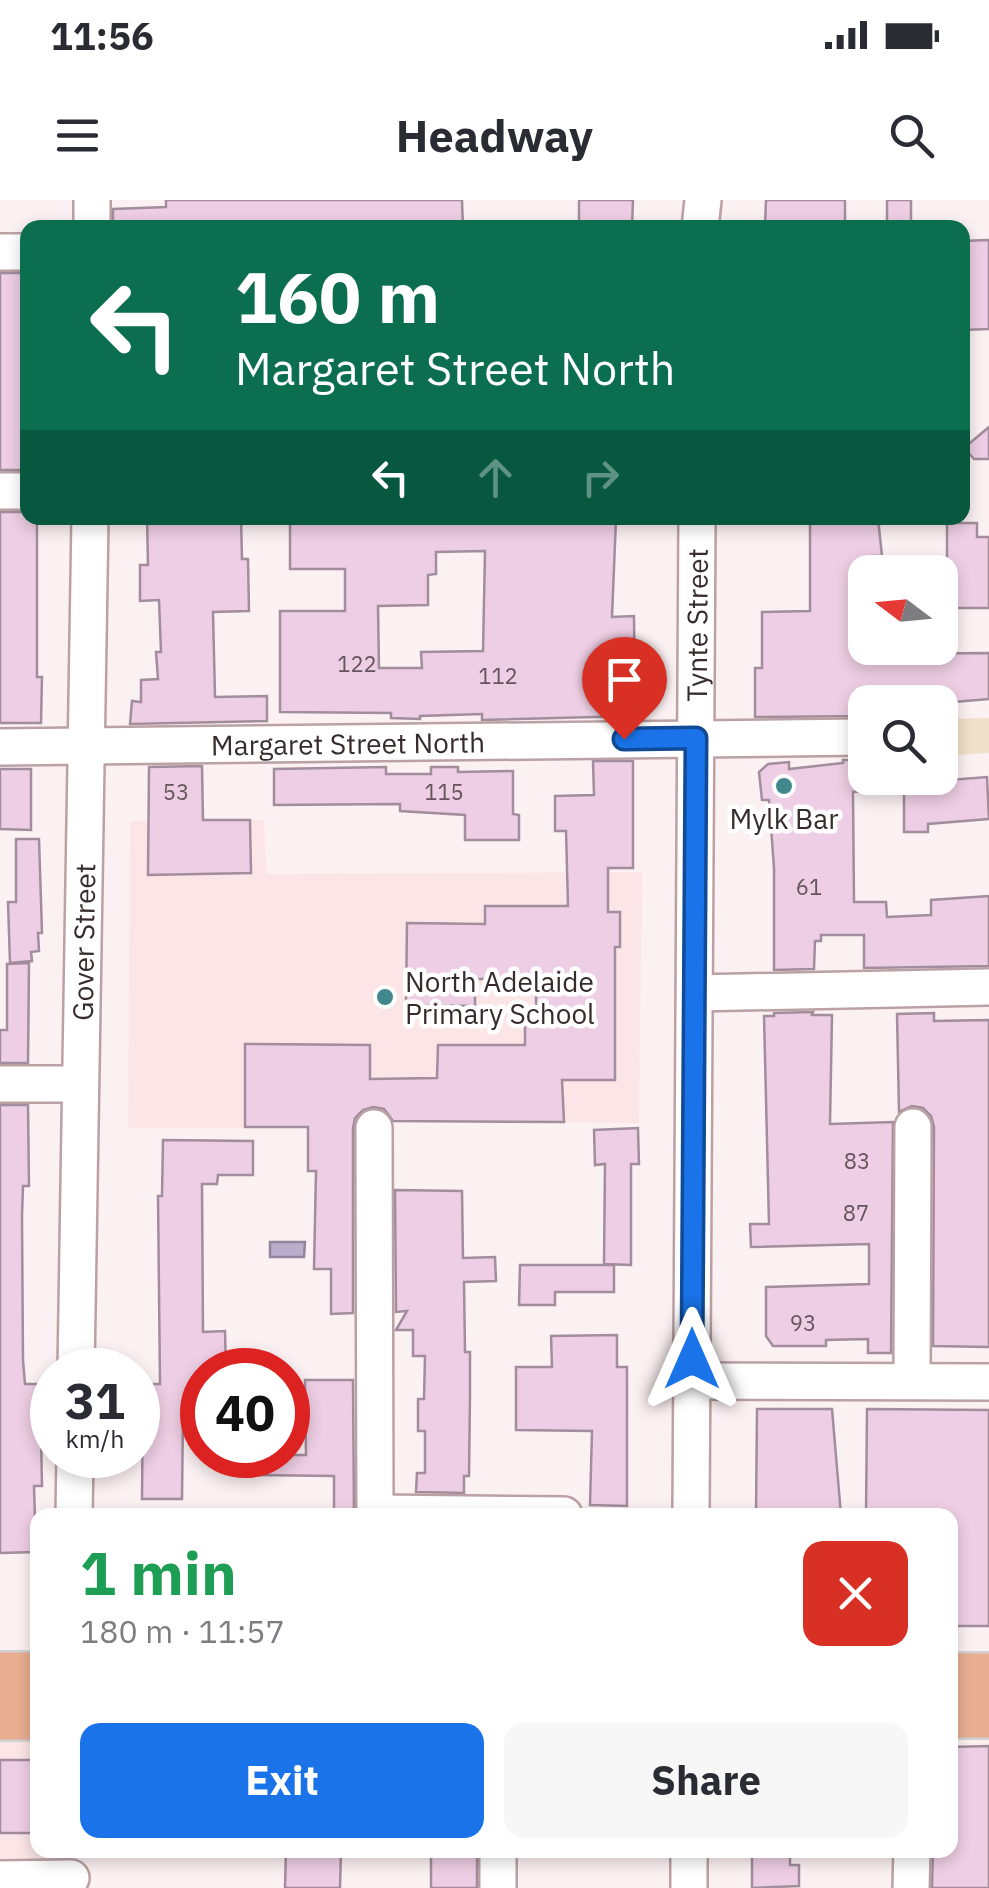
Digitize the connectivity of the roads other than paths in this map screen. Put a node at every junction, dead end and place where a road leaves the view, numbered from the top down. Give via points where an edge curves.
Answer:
1 (90, 525) edge
2 (697, 525) edge
3 (848, 737) edge
4 (696, 738) junction
5 (84, 746) junction
6 (0, 747) edge
7 (989, 987) edge
8 (695, 994) junction
9 (0, 1084) edge
10 (80, 1084) junction
11 (912, 1127) dead end
12 (374, 1128) dead end
13 (76, 1348) edge
14 (692, 1381) junction
15 (912, 1381) junction
16 (989, 1382) edge
17 (74, 1478) edge
18 (74, 1508) edge
19 (375, 1508) edge
20 (691, 1508) edge
21 (0, 1675) edge
22 (30, 1675) edge
23 (958, 1676) edge
24 (989, 1676) edge
25 (958, 1715) edge
26 (989, 1715) edge
27 (0, 1717) edge
28 (30, 1717) edge
29 (498, 1858) edge
30 (689, 1858) edge
31 (912, 1858) edge
32 (71, 1872) edge
33 (0, 1879) edge
34 (498, 1888) edge
35 (689, 1888) edge
36 (911, 1888) edge

1 - 5 street, Gover Street
2 - 4 street, Tynte Street
3 - 4 street, Margaret Street North
4 - 5 street, Margaret Street North
4 - 8 street, Tynte Street
5 - 6 street, Margaret Street North
5 - 10 street, Gover Street
7 - 8 street
8 - 14 street, Tynte Street
9 - 10 street
10 - 13 street, Gover Street
11 - 15 street
12 - 19 street
14 - 15 street
14 - 20 street, Tynte Street
15 - 16 street
17 - 18 street
21 - 22 main road
23 - 24 main road
25 - 26 main road
27 - 28 main road
29 - 34 street
30 - 35 street
31 - 36 street
32 - 33 street

